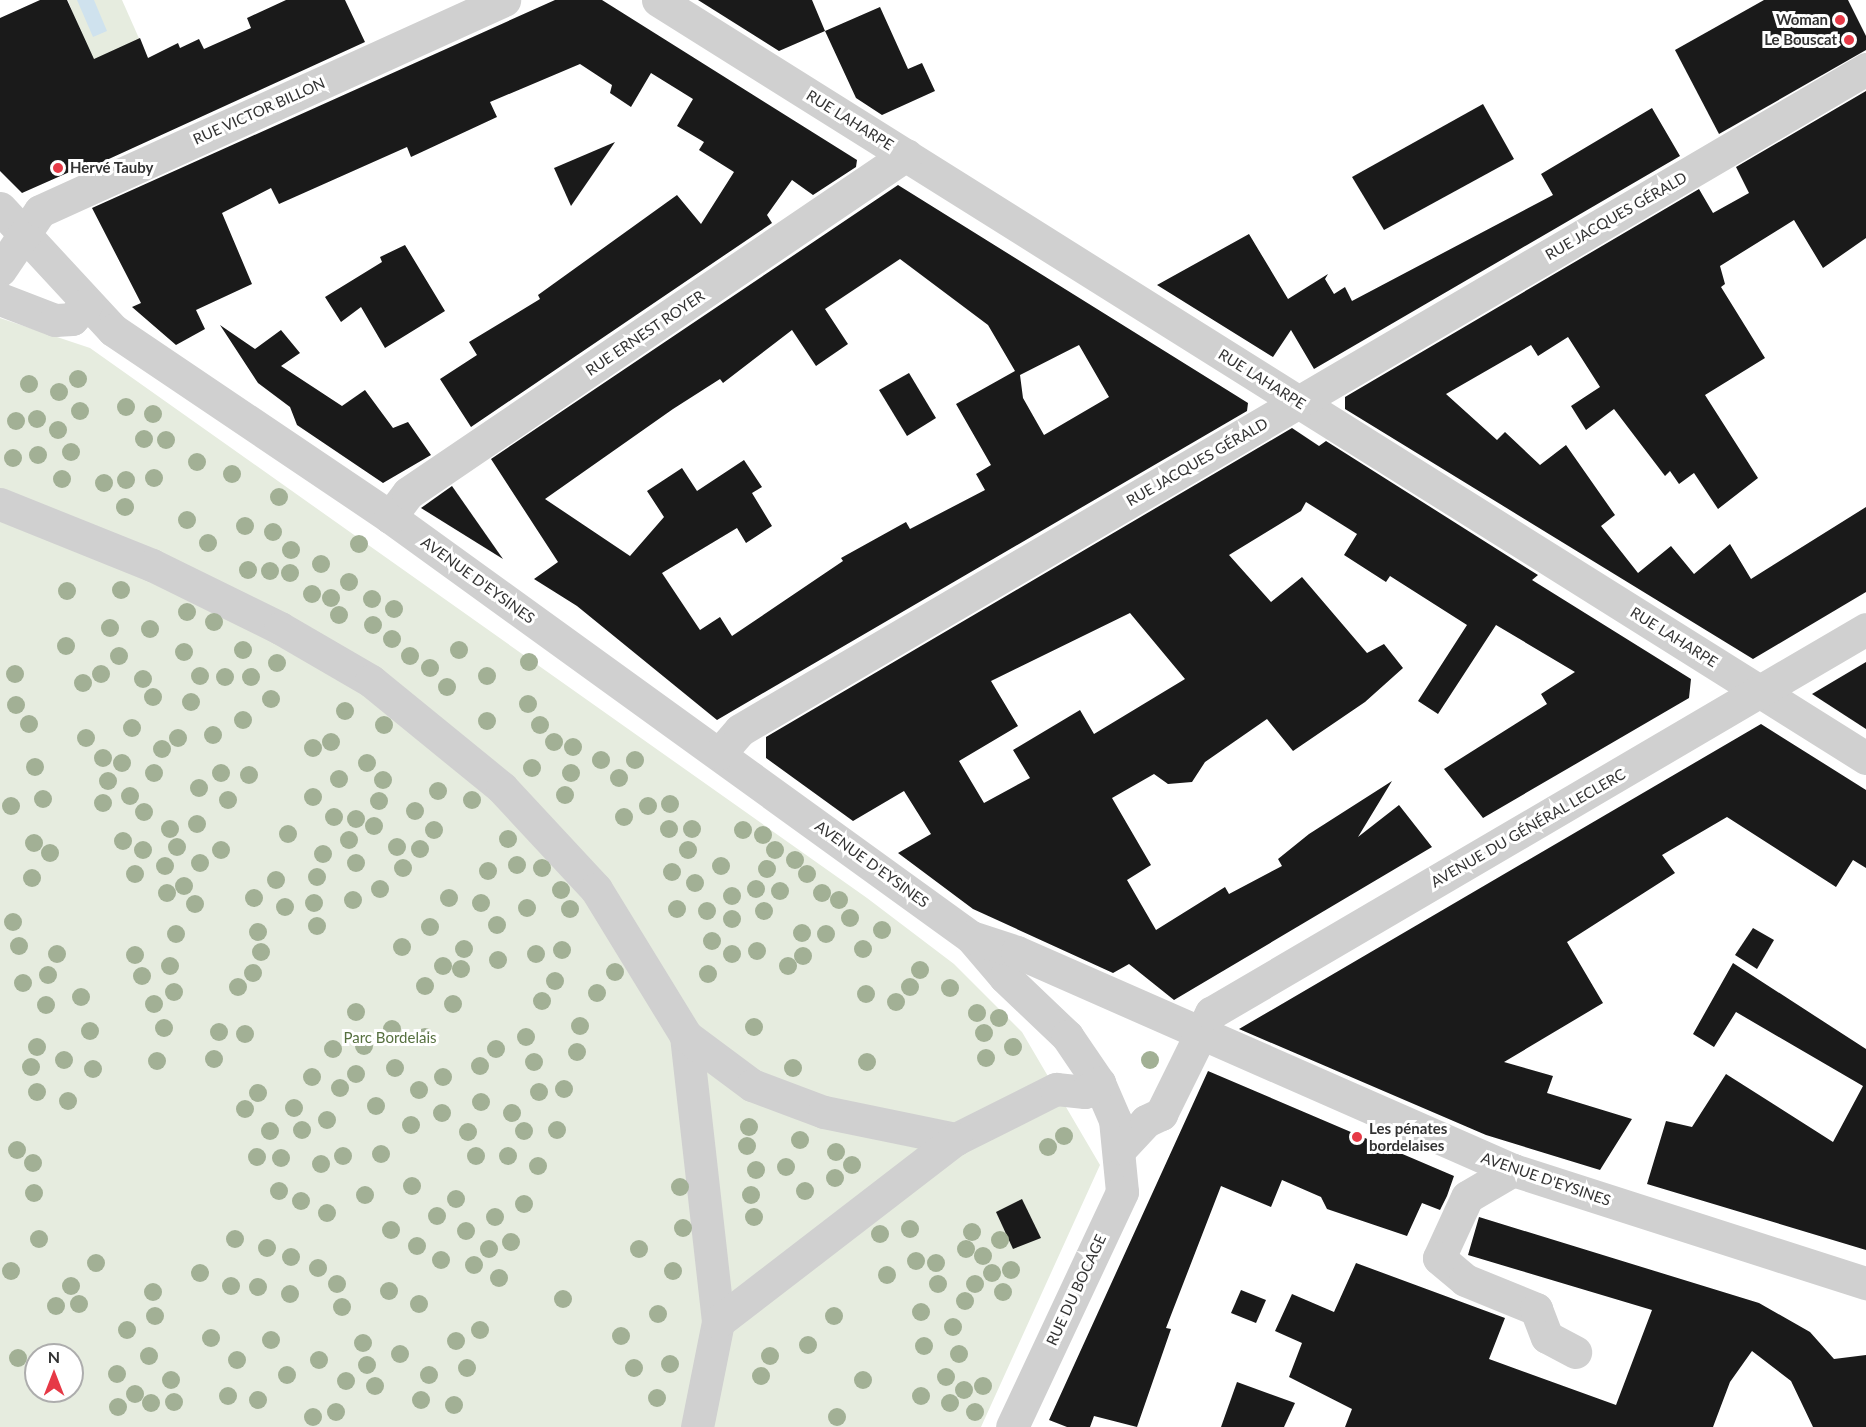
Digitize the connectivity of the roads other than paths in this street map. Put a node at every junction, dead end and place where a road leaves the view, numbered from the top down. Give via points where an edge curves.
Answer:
1 (504, 0) edge
2 (658, 0) edge
3 (1866, 69) edge
4 (906, 155) junction
5 (0, 208) edge
6 (26, 235) junction
7 (0, 270) edge
8 (0, 299) edge
9 (86, 304) junction
10 (1299, 402) junction
11 (0, 504) edge
12 (390, 517) junction
13 (1866, 629) edge
14 (1760, 691) junction
15 (720, 753) junction
16 (1866, 758) edge
17 (971, 936) junction
18 (1198, 1035) junction
19 (686, 1036) junction
20 (1099, 1083) junction
21 (956, 1139) junction
22 (1121, 1148) junction
23 (1513, 1170) junction
24 (1866, 1283) edge
25 (718, 1322) junction
26 (1575, 1353) dead end
27 (697, 1427) edge
28 (1012, 1427) edge

1 - 6 street, RUE VICTOR BILLON via 40,210
2 - 4 street, RUE LAHARPE
3 - 10 street, RUE JACQUES GÉRALD
4 - 10 street, RUE LAHARPE
4 - 12 street, RUE ERNEST ROYER via 408,493
5 - 6 street, AVENUE D'EYSINES
6 - 7 street, RUE VICTOR BILLON
6 - 9 street, AVENUE D'EYSINES
8 - 9 street via 55,320 72,319
9 - 12 street, AVENUE D'EYSINES via 141,351
10 - 14 street, RUE LAHARPE
10 - 15 street, RUE JACQUES GÉRALD via 740,730
11 - 19 street via 152,565 280,628 370,681 502,788 553,840 596,889
12 - 15 street, AVENUE D'EYSINES
13 - 14 street, AVENUE DU GÉNÉRAL LECLERC
14 - 16 street, RUE LAHARPE
14 - 18 street, AVENUE DU GÉNÉRAL LECLERC via 1211,1013
15 - 17 street, AVENUE D'EYSINES
17 - 18 street, AVENUE D'EYSINES via 1017,952
17 - 20 street, AVENUE D'EYSINES via 1005,977 1059,1027
18 - 22 street via 1161,1114 1146,1121
18 - 23 street, AVENUE D'EYSINES
19 - 21 street via 752,1085 824,1112
19 - 25 street
20 - 21 street via 1086,1092 1056,1089
20 - 22 street, RUE DU BOCAGE
21 - 25 street
22 - 28 street, RUE DU BOCAGE via 1122,1192
23 - 24 street, AVENUE D'EYSINES
23 - 26 street via 1467,1197 1439,1258 1465,1280 1536,1310 1546,1337
25 - 27 street

